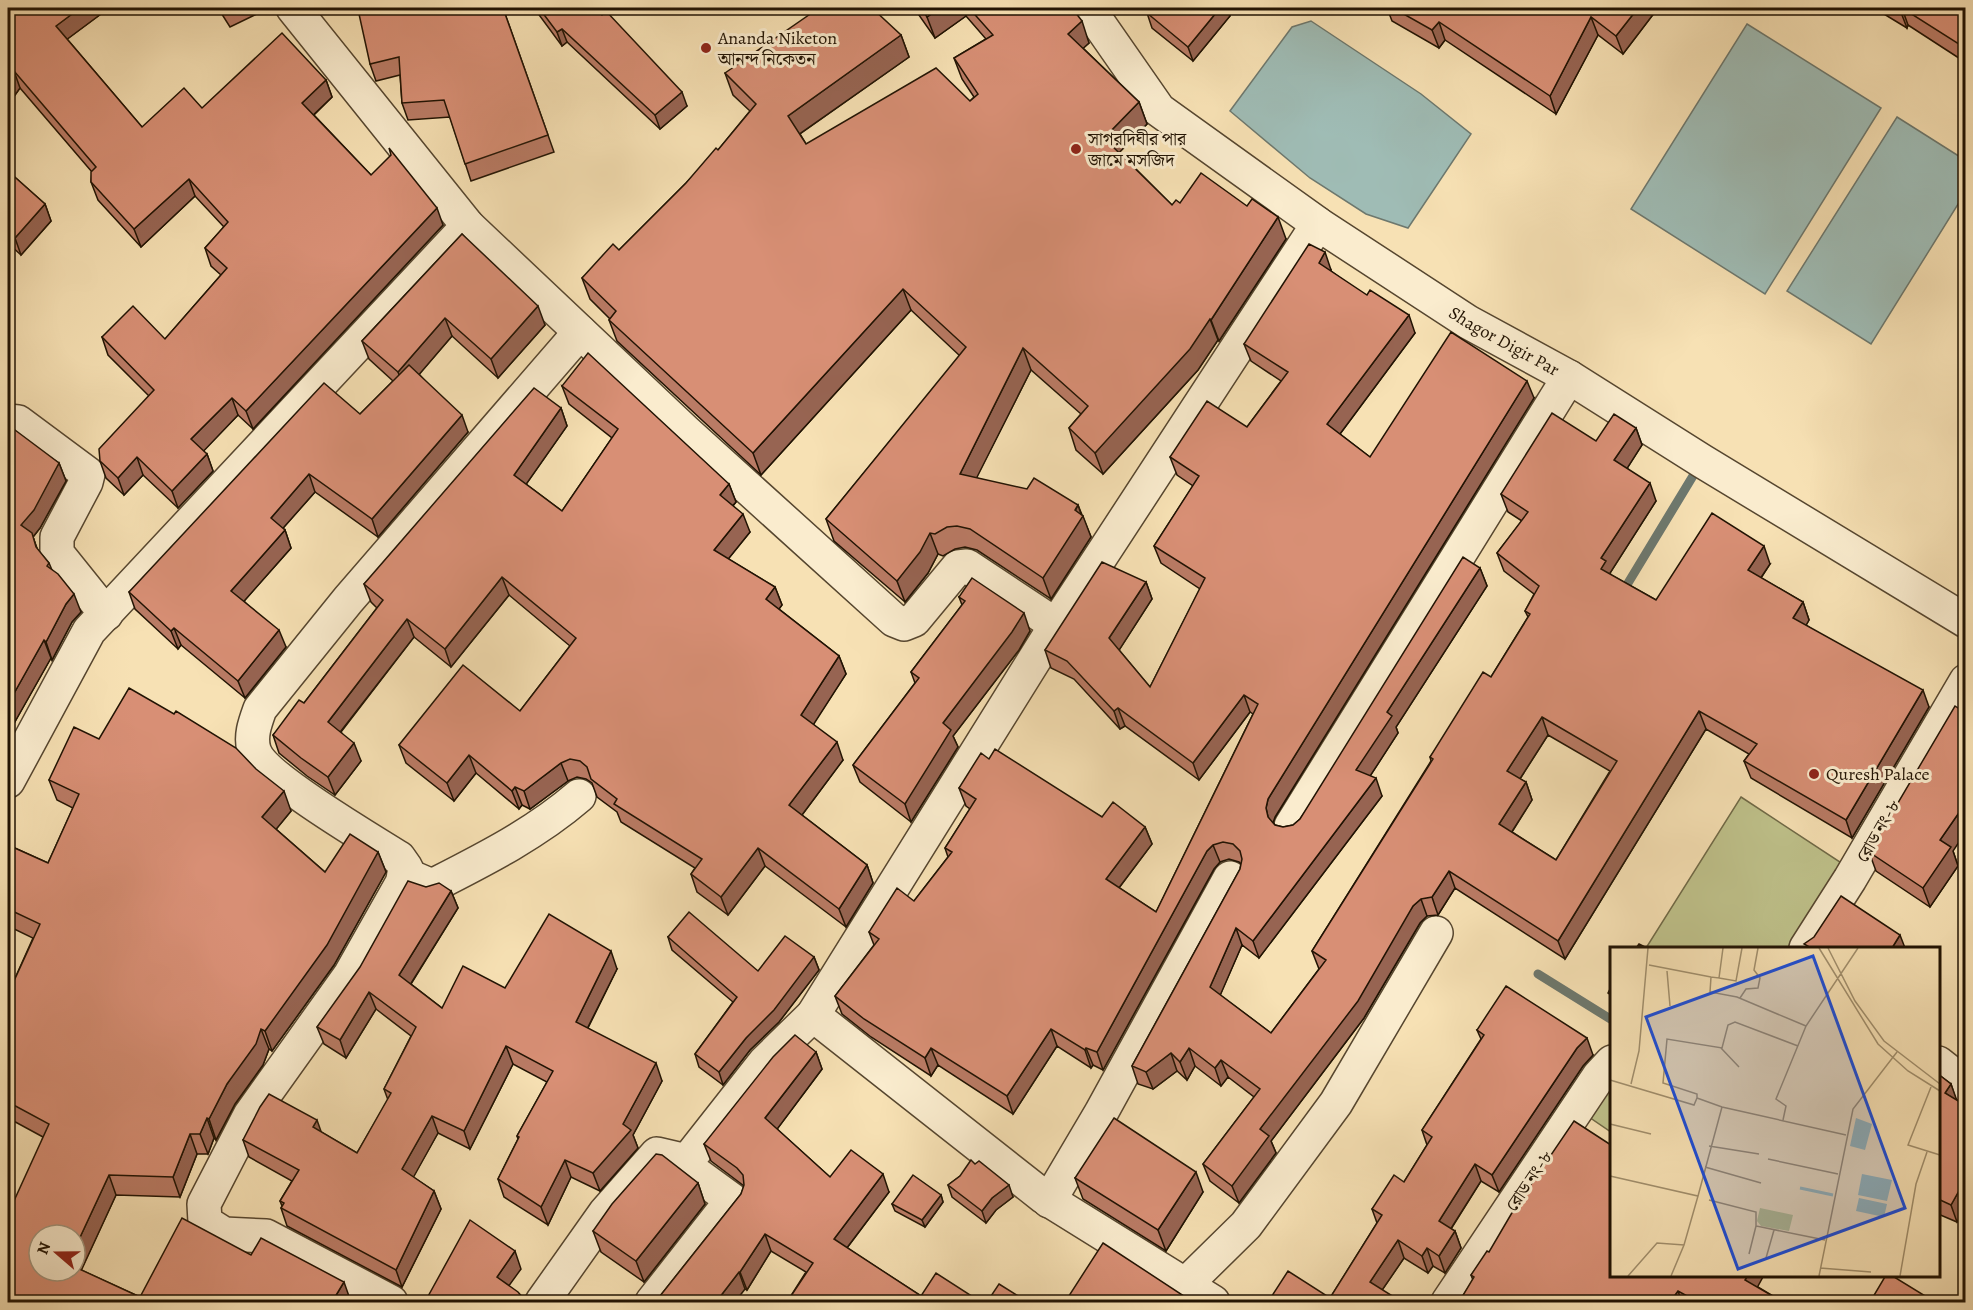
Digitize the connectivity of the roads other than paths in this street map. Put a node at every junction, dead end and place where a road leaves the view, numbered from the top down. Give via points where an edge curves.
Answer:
1 (293, 8) edge
2 (1088, 8) edge
3 (1318, 224) junction
4 (468, 226) junction
5 (580, 332) junction
6 (1569, 376) junction
7 (8, 421) edge
8 (106, 614) junction
9 (1965, 621) edge
10 (1056, 625) junction
11 (1965, 681) edge
12 (8, 781) edge
13 (579, 796) dead end
14 (1291, 826) edge
15 (404, 874) junction
16 (1230, 878) dead end
17 (1436, 933) dead end
18 (1807, 947) edge
19 (813, 1015) junction
20 (1610, 1063) edge
21 (1940, 1065) edge
22 (1965, 1085) edge
23 (687, 1161) junction
24 (1049, 1201) junction
25 (1185, 1285) junction
26 (391, 1302) edge
27 (542, 1302) edge
28 (652, 1302) edge
29 (1214, 1302) edge
30 (1448, 1302) edge

1 - 4 street
2 - 3 street, Shagor Digir Par via 1159,110
3 - 6 street, Shagor Digir Par via 1468,322
3 - 10 street
4 - 5 street
4 - 8 street
5 - 10 street via 894,620 904,624 914,620 958,567 966,566
5 - 15 street via 348,600 260,710 253,728 254,750 262,765 280,781 399,858 406,868
6 - 9 street, Shagor Digir Par
6 - 14 street
7 - 8 street via 18,422 88,474 57,537 57,553
8 - 12 street via 89,631
10 - 19 street
11 - 18 street, রোড নং-৮
13 - 15 street via 496,853 432,886
15 - 26 street via 350,975 250,1115 204,1204 205,1222 224,1234 266,1236
16 - 24 street
17 - 25 street via 1336,1103 1246,1225
19 - 23 street via 765,1062
19 - 24 street
20 - 30 street, রোড নং-৮
21 - 22 street
23 - 27 street via 657,1154 605,1213
23 - 28 street via 684,1165 732,1200
24 - 25 street
25 - 29 street

